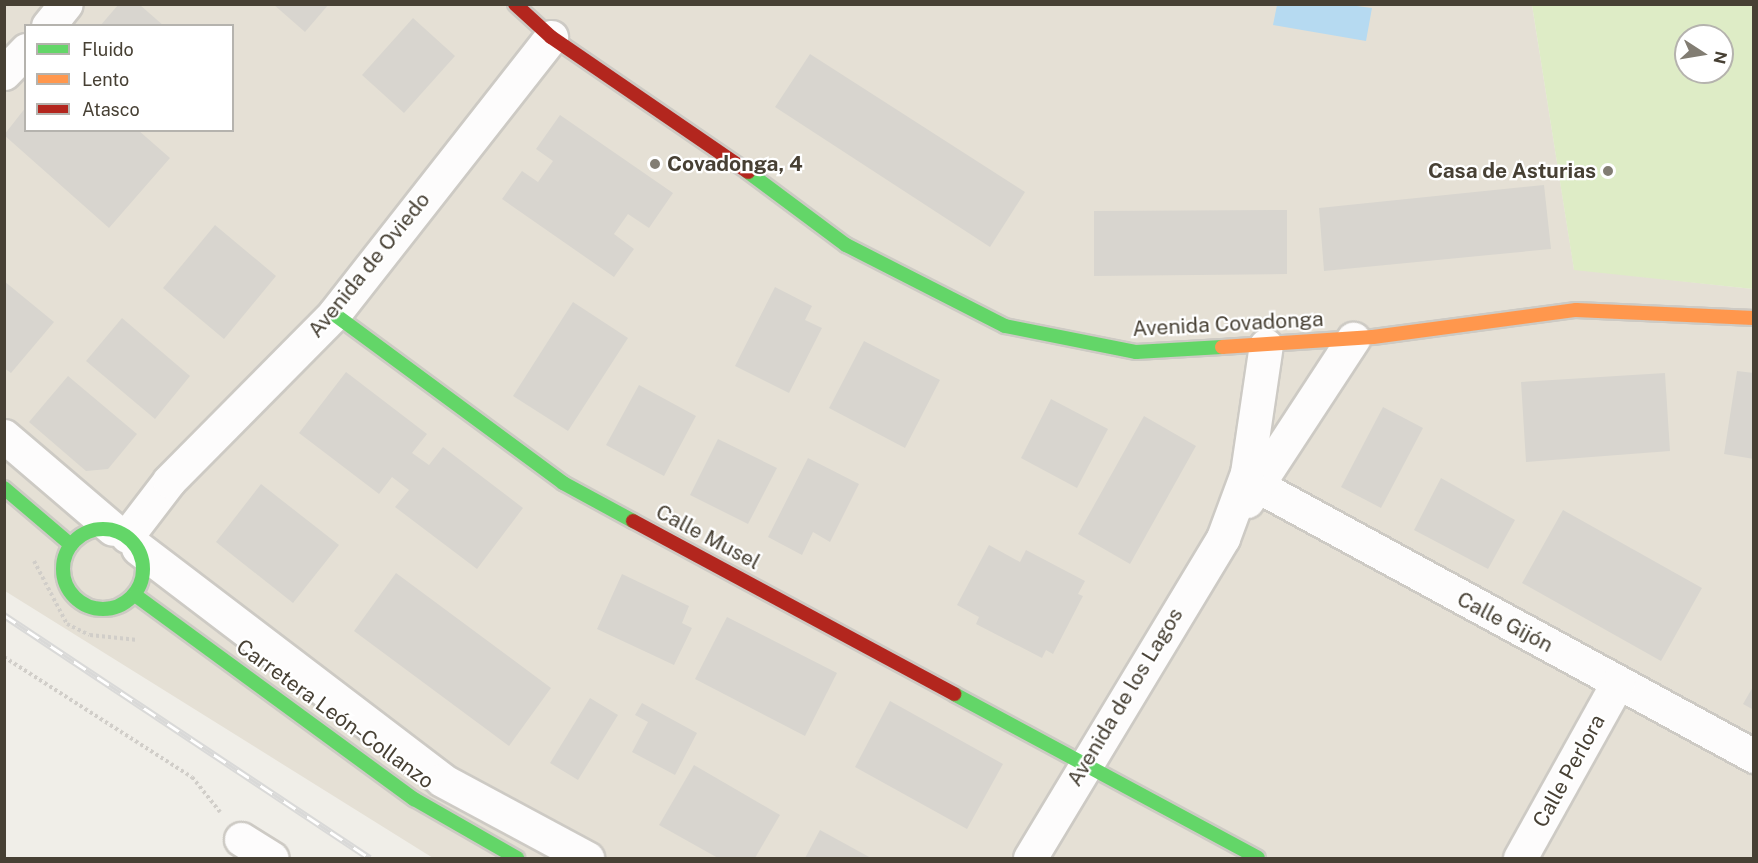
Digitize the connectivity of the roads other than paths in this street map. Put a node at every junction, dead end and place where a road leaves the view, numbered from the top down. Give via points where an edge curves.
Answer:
1 (66, 4) edge
2 (515, 4) edge
3 (50, 24) edge
4 (551, 37) junction
5 (334, 314) junction
6 (1754, 318) edge
7 (1353, 339) junction
8 (1266, 345) junction
9 (4, 436) edge
10 (1258, 486) junction
11 (4, 488) edge
12 (126, 538) junction
13 (1223, 538) junction
14 (71, 544) junction
15 (135, 595) junction
16 (1618, 682) junction
17 (1754, 756) edge
18 (1084, 764) junction
19 (241, 839) road end
20 (271, 858) edge
21 (517, 858) edge
22 (587, 858) edge
23 (1030, 858) edge
24 (1258, 858) edge
25 (1520, 858) edge

1 - 3 street
2 - 4 street, Avenida Covadonga
4 - 5 street, Avenida de Oviedo
4 - 8 street, Avenida Covadonga via 696,134 846,245 1005,326 1136,352
5 - 12 street, Avenida de Oviedo via 168,481
5 - 18 street, Calle Musel via 563,483
6 - 7 street, Avenida Covadonga via 1576,310
7 - 8 street, Avenida Covadonga
7 - 10 street, Avenida de los Lagos
8 - 13 street, Avenida de los Lagos via 1247,474
9 - 12 street
10 - 13 street, Avenida de los Lagos
10 - 16 street, Calle Gijón
11 - 14 street
12 - 14 street via 83,534
12 - 15 street via 142,580
12 - 22 street via 442,780
13 - 18 street, Avenida de los Lagos
14 - 15 street via 63,574 78,601 108,609
15 - 21 street, Carretera León-Collanzo via 414,799
16 - 17 street, Calle Gijón
16 - 25 street, Calle Perlora
18 - 23 street, Avenida de los Lagos
18 - 24 street, Calle Musel
19 - 20 street

